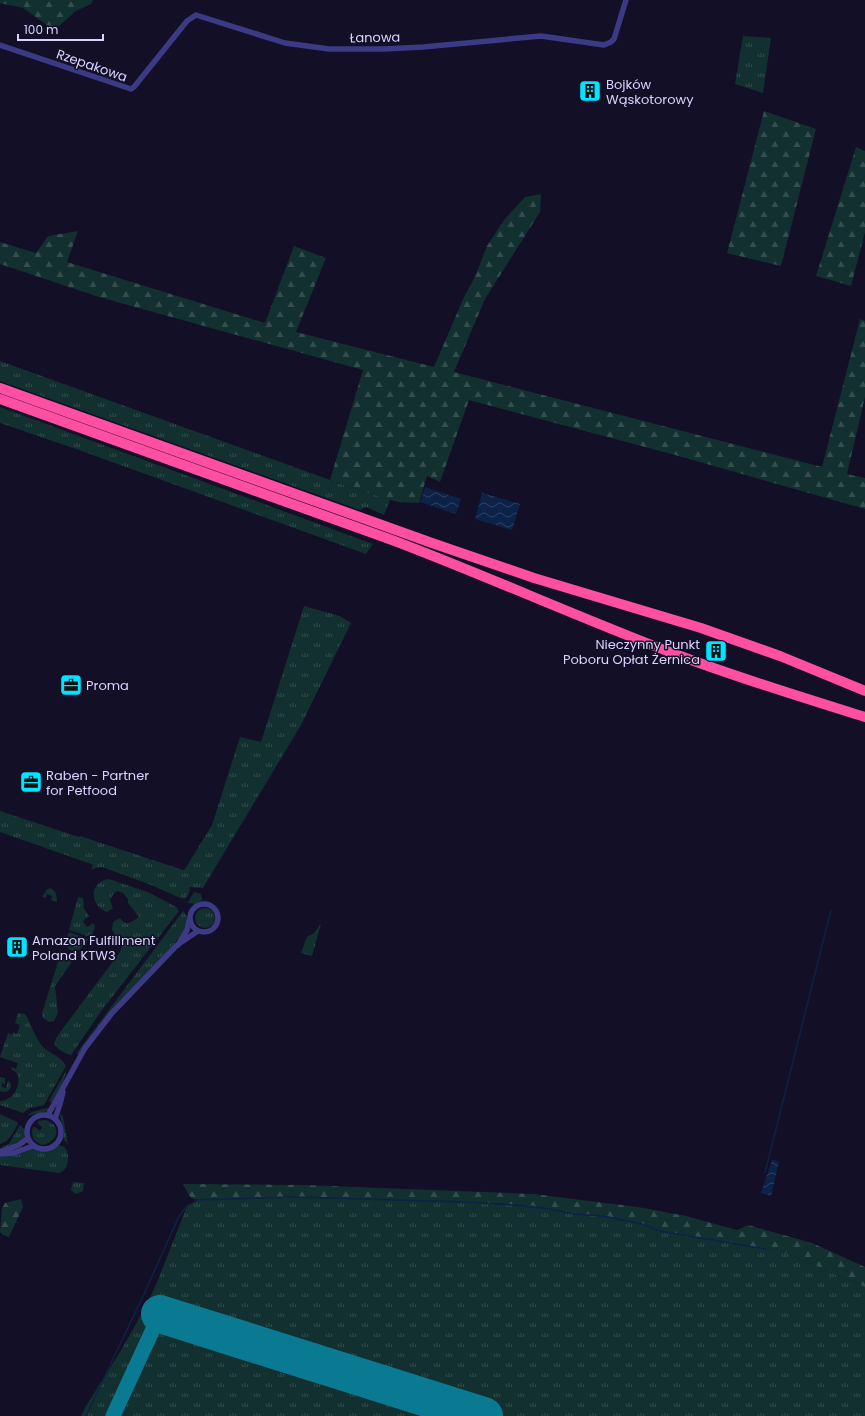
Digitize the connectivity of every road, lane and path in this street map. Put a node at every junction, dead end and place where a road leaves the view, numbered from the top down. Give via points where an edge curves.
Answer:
1 (626, 0) edge
2 (0, 45) edge
3 (131, 89) joint
4 (0, 388) edge
5 (0, 399) edge
6 (865, 691) edge
7 (865, 717) edge
8 (189, 920) junction
9 (198, 931) junction
10 (178, 945) junction
11 (63, 1090) junction
12 (48, 1115) junction
13 (54, 1119) junction
14 (28, 1138) junction
15 (33, 1146) junction
16 (0, 1153) edge

1 - 3 street, Łanowa via 614,38 604,45 541,36 423,47 329,49 285,43 196,15 188,21
2 - 3 street, Rzepakowa
4 - 6 highway via 432,544 701,628 780,656
5 - 7 highway via 391,539 675,654 758,684
8 - 9 street
8 - 9 street via 191,911 197,906 204,904 215,909 218,920 214,928 206,932
8 - 10 street via 187,930
9 - 10 street
10 - 11 street via 98,1031 85,1048
11 - 12 street
11 - 13 street
12 - 13 street
12 - 14 street via 39,1116 31,1121 27,1130
13 - 15 street via 61,1129 56,1145 45,1149
14 - 15 street
14 - 16 street
15 - 16 street via 14,1153

